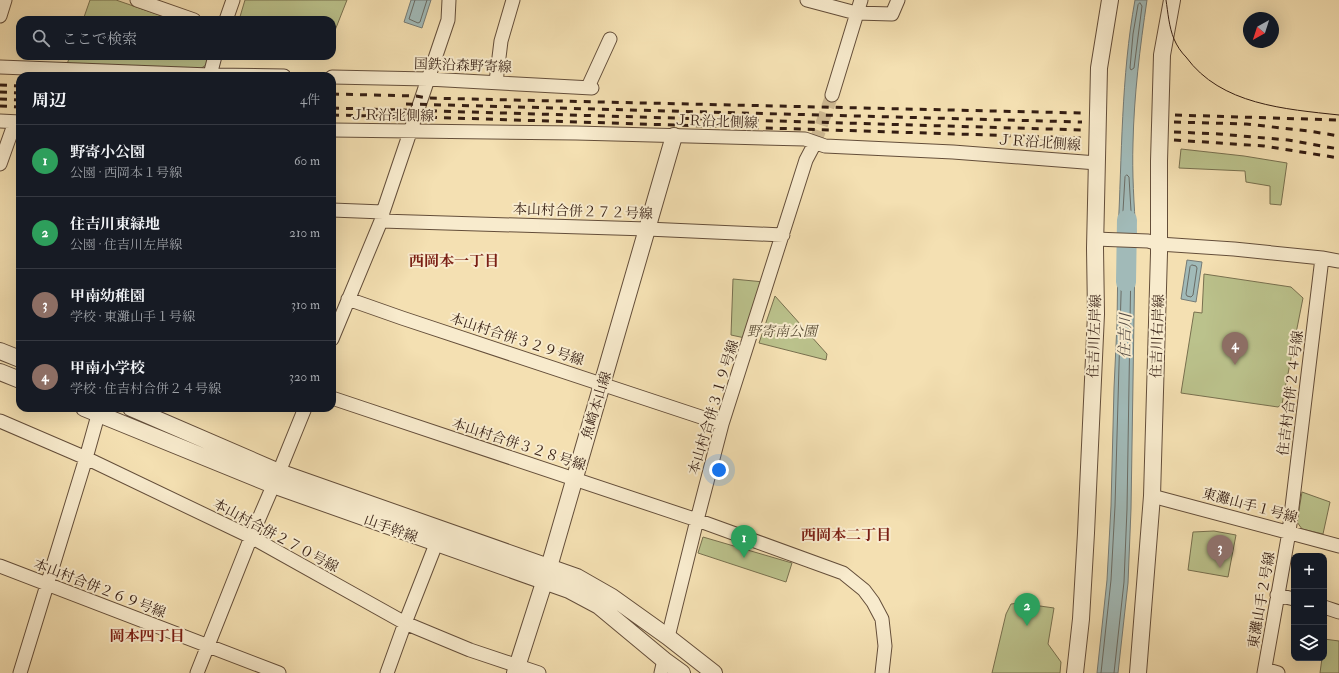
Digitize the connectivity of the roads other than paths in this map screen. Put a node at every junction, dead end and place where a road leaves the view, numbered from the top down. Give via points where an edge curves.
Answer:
1 (5, 0) edge
2 (137, 0) edge
3 (233, 0) edge
4 (448, 0) edge
5 (513, 0) edge
6 (807, 0) edge
7 (861, 0) edge
8 (898, 0) edge
9 (1110, 0) edge
10 (1172, 0) edge
11 (157, 3) edge
12 (856, 13) junction
13 (0, 16) edge
14 (185, 16) edge
15 (227, 16) edge
16 (610, 38) dead end
17 (214, 60) edge
18 (0, 67) edge
19 (150, 72) edge
20 (211, 72) edge
21 (336, 77) edge
22 (428, 79) junction
23 (496, 82) junction
24 (832, 95) tunnel mouth
25 (0, 121) edge
26 (16, 122) edge
27 (16, 124) edge
28 (336, 130) edge
29 (410, 132) junction
30 (674, 136) junction
31 (815, 143) junction
32 (1097, 163) junction
33 (0, 164) edge
34 (336, 210) edge
35 (382, 216) junction
36 (647, 229) junction
37 (783, 235) junction
38 (1102, 239) junction
39 (1154, 243) junction
40 (1322, 258) junction
41 (1339, 261) edge
42 (348, 299) junction
43 (336, 329) edge
44 (0, 351) edge
45 (16, 358) edge
46 (0, 372) edge
47 (16, 378) edge
48 (603, 384) junction
49 (336, 399) edge
50 (94, 412) edge
51 (99, 412) edge
52 (139, 412) edge
53 (302, 412) edge
54 (0, 421) edge
55 (722, 424) junction
56 (86, 458) junction
57 (574, 478) junction
58 (276, 479) junction
59 (1152, 496) junction
60 (697, 520) junction
61 (1289, 532) junction
62 (251, 537) junction
63 (436, 544) junction
64 (1339, 546) edge
65 (0, 566) edge
66 (546, 574) junction
67 (48, 585) junction
68 (1278, 595) junction
69 (1291, 598) edge
70 (1327, 608) edge
71 (1339, 612) edge
72 (405, 623) junction
73 (668, 637) junction
74 (208, 645) junction
75 (663, 666) edge
76 (516, 670) edge
77 (1265, 671) edge
78 (20, 673) edge
79 (197, 673) edge
80 (279, 673) edge
81 (387, 673) edge
82 (539, 673) edge
83 (682, 673) edge
84 (714, 673) edge
85 (882, 673) edge
86 (1076, 673) edge
87 (1138, 673) edge
88 (1278, 673) edge

1 - 13 street
2 - 11 street
3 - 15 street
4 - 22 street via 448,20
5 - 23 street via 502,41
6 - 12 street
7 - 12 street
8 - 12 street via 892,14
9 - 32 street, 住吉川左岸線 via 1099,68
10 - 39 street, 住吉川右岸線 via 1162,55
11 - 14 street
12 - 24 street
16 - 23 street, 国鉄沿森野寄線 via 590,87
17 - 20 street
18 - 19 street
21 - 22 street, 国鉄沿森野寄線
22 - 23 street, 国鉄沿森野寄線
22 - 29 street
25 - 26 street
27 - 33 street
28 - 29 street, ＪＲ沿北側線
29 - 30 street, ＪＲ沿北側線
29 - 35 street
30 - 31 street, ＪＲ沿北側線 via 805,140
30 - 36 street, 魚崎本山線
31 - 32 street, ＪＲ沿北側線 via 824,146 953,152
31 - 37 street, 本山村合併３１９号線 via 806,160
32 - 38 street, 住吉川左岸線
34 - 35 street, 本山村合併２７２号線
35 - 36 street, 本山村合併２７２号線
35 - 42 street
36 - 37 street, 本山村合併２７２号線
36 - 48 street, 魚崎本山線
37 - 55 street, 本山村合併３１９号線
38 - 39 street
38 - 86 street, 住吉川左岸線 via 1096,314 1087,525
39 - 40 street
39 - 59 street, 住吉川右岸線
40 - 41 street
40 - 61 street, 住吉村合併２４号線
42 - 43 street
42 - 48 street, 本山村合併３２９号線
44 - 45 street
46 - 47 street
48 - 55 street, 本山村合併３２９号線
48 - 57 street, 魚崎本山線
49 - 57 street, 本山村合併３２８号線
50 - 56 street
51 - 58 street, 山手幹線
52 - 58 street, 山手幹線
53 - 58 street
54 - 56 street, 本山村合併２７０号線
55 - 60 street, 本山村合併３１９号線
56 - 62 street, 本山村合併２７０号線
56 - 67 street
57 - 60 street, 本山村合併３２８号線
57 - 66 street, 魚崎本山線
58 - 62 street
58 - 63 street, 山手幹線
58 - 66 street, 山手幹線
59 - 61 street, 東灘山手１号線
59 - 87 street, 住吉川右岸線
60 - 73 street, 本山村合併３１９号線
60 - 85 street, 本山村合併３２８号線 via 844,573 864,590 882,619 885,646
61 - 64 street, 東灘山手１号線
61 - 68 street, 東灘山手２号線
62 - 72 street, 本山村合併２７０号線
62 - 74 street
63 - 66 street, 山手幹線
63 - 72 street
65 - 67 street, 本山村合併２６９号線
66 - 73 street, 山手幹線 via 577,577 612,597
66 - 75 street, 山手幹線 via 599,606
66 - 76 street, 魚崎本山線
67 - 74 street, 本山村合併２６９号線
67 - 78 street
68 - 69 street
68 - 77 street, 東灘山手２号線
70 - 71 street
72 - 76 street, 本山村合併２７０号線
72 - 81 street
73 - 84 street, 山手幹線
74 - 79 street
74 - 80 street, 本山村合併２６９号線
75 - 83 street, 山手幹線
76 - 82 street, 本山村合併２７０号線
77 - 88 street

